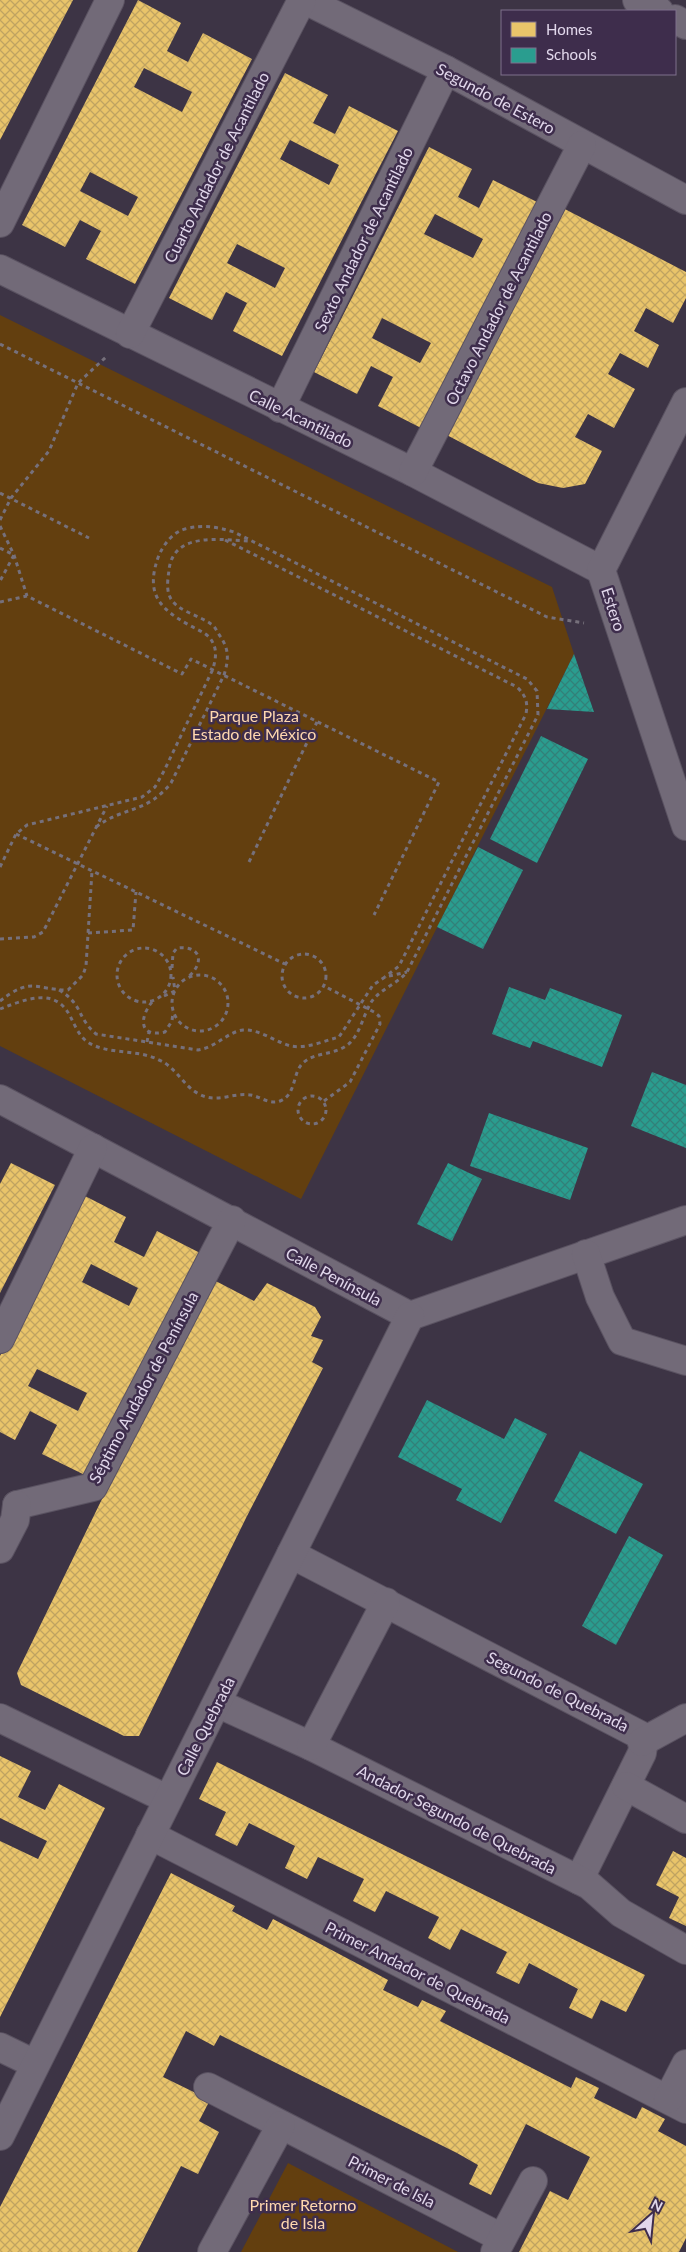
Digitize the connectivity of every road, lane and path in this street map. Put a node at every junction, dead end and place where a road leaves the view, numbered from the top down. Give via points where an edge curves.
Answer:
1 (110, 0) edge
2 (303, 0) edge
3 (637, 0) edge
4 (657, 10) edge
5 (446, 70) junction
6 (582, 145) junction
7 (685, 198) edge
8 (0, 223) edge
9 (0, 269) edge
10 (130, 334) junction
11 (0, 344) edge
12 (78, 383) junction
13 (686, 402) edge
14 (280, 408) junction
15 (413, 472) junction
16 (0, 493) edge
17 (11, 498) junction
18 (0, 520) edge
19 (0, 526) edge
20 (89, 538) dead end
21 (225, 540) junction
22 (251, 541) junction
23 (0, 548) edge
24 (14, 555) junction
25 (601, 570) junction
26 (0, 581) edge
27 (27, 596) junction
28 (0, 602) edge
29 (618, 622) junction
30 (213, 669) junction
31 (224, 675) junction
32 (317, 722) junction
33 (107, 806) junction
34 (686, 826) edge
35 (96, 827) junction
36 (16, 834) junction
37 (249, 862) dead end
38 (77, 864) junction
39 (0, 867) edge
40 (92, 871) junction
41 (136, 892) junction
42 (374, 915) dead end
43 (88, 933) junction
44 (0, 939) edge
45 (285, 964) junction
46 (407, 972) junction
47 (172, 973) junction
48 (385, 977) junction
49 (187, 978) junction
50 (324, 986) junction
51 (59, 990) junction
52 (175, 991) junction
53 (160, 997) junction
54 (0, 1001) edge
55 (152, 1002) junction
56 (360, 1004) junction
57 (0, 1009) edge
58 (173, 1009) junction
59 (368, 1009) junction
60 (149, 1032) junction
61 (147, 1042) junction
62 (0, 1099) edge
63 (324, 1101) junction
64 (93, 1148) junction
65 (232, 1220) junction
66 (686, 1220) edge
67 (586, 1254) junction
68 (410, 1316) junction
69 (0, 1339) edge
70 (686, 1361) edge
71 (9, 1499) edge
72 (0, 1549) edge
73 (291, 1554) junction
74 (386, 1602) junction
75 (217, 1703) junction
76 (0, 1718) edge
77 (686, 1718) edge
78 (642, 1742) junction
79 (311, 1746) junction
80 (626, 1786) junction
81 (167, 1799) junction
82 (686, 1820) edge
83 (150, 1834) junction
84 (579, 1880) junction
85 (686, 1950) edge
86 (0, 2047) edge
87 (35, 2064) junction
88 (686, 2064) edge
89 (208, 2087) dead end
90 (677, 2104) edge
91 (281, 2125) junction
92 (0, 2136) edge
93 (533, 2181) dead end
94 (499, 2245) edge
95 (212, 2252) edge

1 - 8 street
2 - 5 street, Segundo de Estero
2 - 10 street, Cuarto Andador de Acantilado
3 - 4 street
5 - 6 street, Segundo de Estero
5 - 14 street, Sexto Andador de Acantilado
6 - 7 street, Segundo de Estero
6 - 15 street, Octavo Andador de Acantilado
9 - 10 street, Calle Acantilado
10 - 12 path
10 - 14 street, Calle Acantilado
11 - 12 path
12 - 17 path via 49,451
12 - 29 path via 547,617 577,624
13 - 25 street, Estero
14 - 15 street, Calle Acantilado
15 - 25 street, Calle Acantilado
16 - 17 path
17 - 18 path
17 - 20 path
19 - 24 path
21 - 22 path
21 - 31 path via 200,539 188,543 176,553 169,566 168,584 170,598 212,624 227,646 228,661
21 - 48 path via 516,687 528,704 526,714 399,966
22 - 30 path via 217,527 196,526 169,539 156,565 153,583 156,599 169,614 208,636 216,656
22 - 46 path via 527,680 537,691 538,715
23 - 24 path
24 - 26 path
24 - 27 path
25 - 29 street, Estero
27 - 28 path
27 - 30 path via 182,674 191,659
29 - 34 street, Estero
30 - 31 path
30 - 33 path via 155,787 142,797
31 - 32 path
31 - 35 path via 171,783 144,807 108,818
32 - 37 path
32 - 42 path via 440,782
33 - 35 path
33 - 36 path via 35,822
35 - 38 path
36 - 38 path
36 - 39 path
38 - 40 path
38 - 44 path via 43,932 34,937
40 - 41 path
40 - 43 path
41 - 43 path via 133,930
41 - 45 path
43 - 51 path via 83,975 68,990
45 - 50 path via 296,955 312,956 326,972
45 - 50 path via 282,979 294,997 308,998
46 - 48 path
46 - 59 path via 398,982 380,992
47 - 49 path via 173,954 177,948 184,947 198,956 200,963
47 - 52 path
47 - 53 path via 167,990
47 - 55 path via 164,956 148,948 131,951 118,964 117,982 126,997
48 - 56 path via 373,985
49 - 52 path
49 - 58 path via 205,975 220,984 226,991 224,1018 209,1029 199,1030 182,1024
50 - 56 path
51 - 54 path via 28,986
51 - 61 path via 78,1005 86,1026 96,1034
52 - 53 path
52 - 58 path
53 - 55 path
55 - 60 path via 143,1018
56 - 59 path
56 - 61 path via 340,1037 302,1047 245,1030 211,1048 198,1050
57 - 59 path via 31,997 56,1000 66,1008 75,1028 88,1043 161,1060 200,1095 215,1099 252,1095 271,1102 280,1101 288,1095 302,1064 314,1056 346,1046
58 - 60 path via 172,1022 165,1032
59 - 63 path via 379,1016 380,1024 350,1082
60 - 61 path
62 - 64 street, Calle Península
63 - 63 path via 312,1095 304,1098 299,1106 302,1119 310,1123 319,1122 326,1110
64 - 65 street, Calle Península
64 - 69 street
65 - 68 street, Calle Península
65 - 71 street, Séptimo Andador de Península via 93,1487
66 - 67 street
67 - 68 street
67 - 70 street via 600,1298 622,1341
68 - 73 street, Calle Quebrada
71 - 72 street via 15,1520
73 - 74 street, Segundo de Quebrada
73 - 75 street, Calle Quebrada
74 - 78 street, Segundo de Quebrada via 634,1731
74 - 79 street
75 - 79 street, Andador Segundo de Quebrada
75 - 81 street, Calle Quebrada
76 - 81 street
77 - 78 street
78 - 80 street, Segundo de Quebrada via 642,1753
79 - 84 street, Andador Segundo de Quebrada
80 - 82 street
80 - 84 street, Segundo de Quebrada
81 - 83 street, Calle Quebrada
83 - 87 street, Calle Quebrada
83 - 90 street, Primer Andador de Quebrada
84 - 85 street, Andador Segundo de Quebrada via 598,1890 621,1913
86 - 87 street
87 - 92 street, Calle Quebrada
88 - 90 street
89 - 91 street, Primer de Isla
91 - 94 street, Primer de Isla
91 - 95 street
93 - 94 street, Primer de Isla

